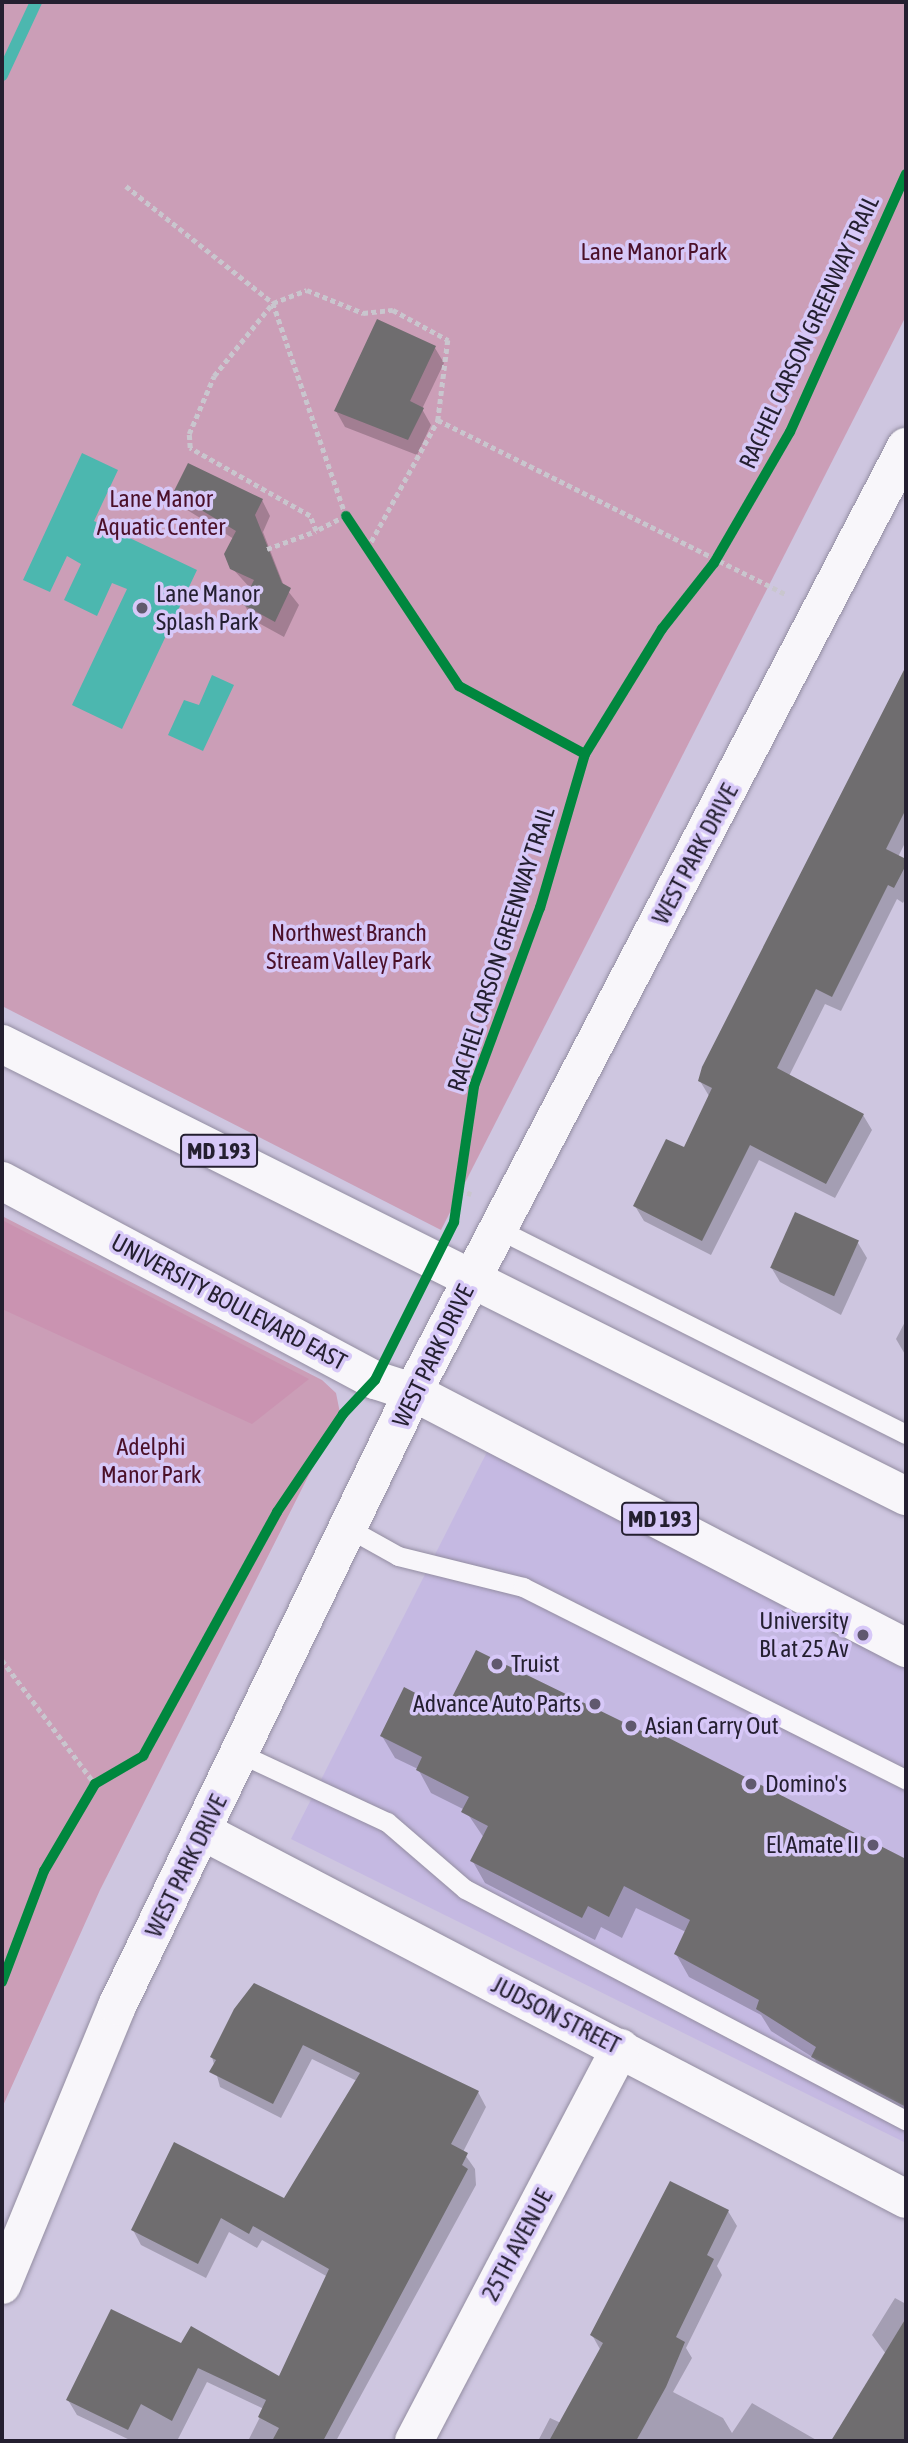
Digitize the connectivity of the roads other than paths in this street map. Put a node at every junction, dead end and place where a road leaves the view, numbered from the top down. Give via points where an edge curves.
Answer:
1 (906, 447) edge
2 (2, 1044) edge
3 (2, 1181) edge
4 (496, 1228) junction
5 (473, 1276) junction
6 (413, 1392) junction
7 (906, 1434) edge
8 (906, 1496) edge
9 (348, 1528) junction
10 (906, 1648) edge
11 (241, 1754) junction
12 (906, 1780) edge
13 (204, 1832) junction
14 (620, 2048) junction
15 (906, 2121) edge
16 (906, 2199) edge
17 (2, 2285) edge
18 (414, 2441) edge

1 - 4 street, WEST PARK DRIVE
2 - 5 street, MD 193
3 - 6 street, UNIVERSITY BOULEVARD EAST / MD 193 via 374,1380
4 - 5 street, WEST PARK DRIVE
4 - 7 lane
5 - 6 street, WEST PARK DRIVE
5 - 8 street, MD 193
6 - 9 street, WEST PARK DRIVE
6 - 10 street, UNIVERSITY BOULEVARD EAST / MD 193
9 - 11 street, WEST PARK DRIVE
9 - 12 lane via 398,1556 523,1587
11 - 13 street, WEST PARK DRIVE
11 - 15 lane via 387,1822 465,1889
13 - 14 street, JUDSON STREET
13 - 17 street, WEST PARK DRIVE via 117,2006
14 - 16 street, JUDSON STREET
14 - 18 street, 25TH AVENUE

